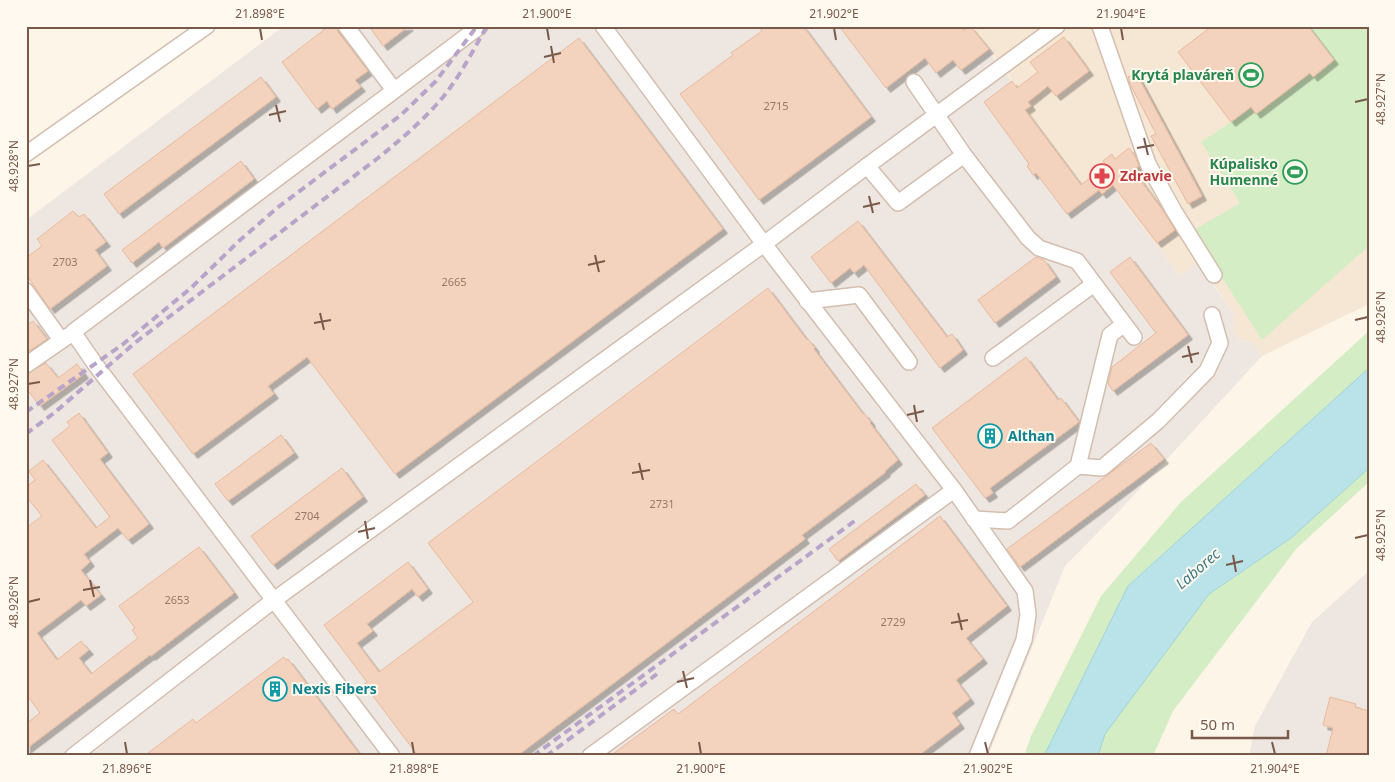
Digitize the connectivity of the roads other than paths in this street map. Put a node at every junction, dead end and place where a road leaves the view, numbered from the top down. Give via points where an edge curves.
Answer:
1 (207, 26) edge
2 (346, 26) edge
3 (480, 26) edge
4 (603, 26) edge
5 (1057, 26) edge
6 (1100, 26) edge
7 (914, 82) dead end
8 (394, 90) junction
9 (937, 115) junction
10 (26, 154) edge
11 (964, 155) junction
12 (867, 166) junction
13 (764, 244) junction
14 (1214, 275) dead end
15 (1094, 284) junction
16 (26, 291) edge
17 (807, 301) junction
18 (1212, 315) dead end
19 (1124, 324) junction
20 (67, 336) junction
21 (1134, 337) dead end
22 (993, 358) dead end
23 (909, 362) dead end
24 (26, 365) edge
25 (1078, 466) junction
26 (954, 490) junction
27 (974, 519) junction
28 (274, 600) junction
29 (74, 756) edge
30 (392, 756) edge
31 (590, 756) edge
32 (977, 756) edge

1 - 10 lane
2 - 8 lane
3 - 8 lane
4 - 13 lane
5 - 9 lane
6 - 14 lane via 1148,164
7 - 9 lane
8 - 20 lane
9 - 11 lane
9 - 12 lane
11 - 12 lane via 898,204
11 - 15 lane via 1028,238 1040,248 1077,261
12 - 13 lane
13 - 17 lane
13 - 28 lane
15 - 19 lane
15 - 22 lane
16 - 20 lane
17 - 23 lane via 860,295
17 - 26 lane
18 - 25 lane via 1220,343 1207,371 1158,421 1102,468
19 - 21 lane
19 - 25 lane via 1110,335
20 - 24 lane
20 - 28 lane via 95,364
25 - 27 lane via 1008,521
26 - 27 lane
26 - 31 lane
27 - 32 lane via 1025,591 1028,615 1024,640
28 - 29 lane
28 - 30 lane

